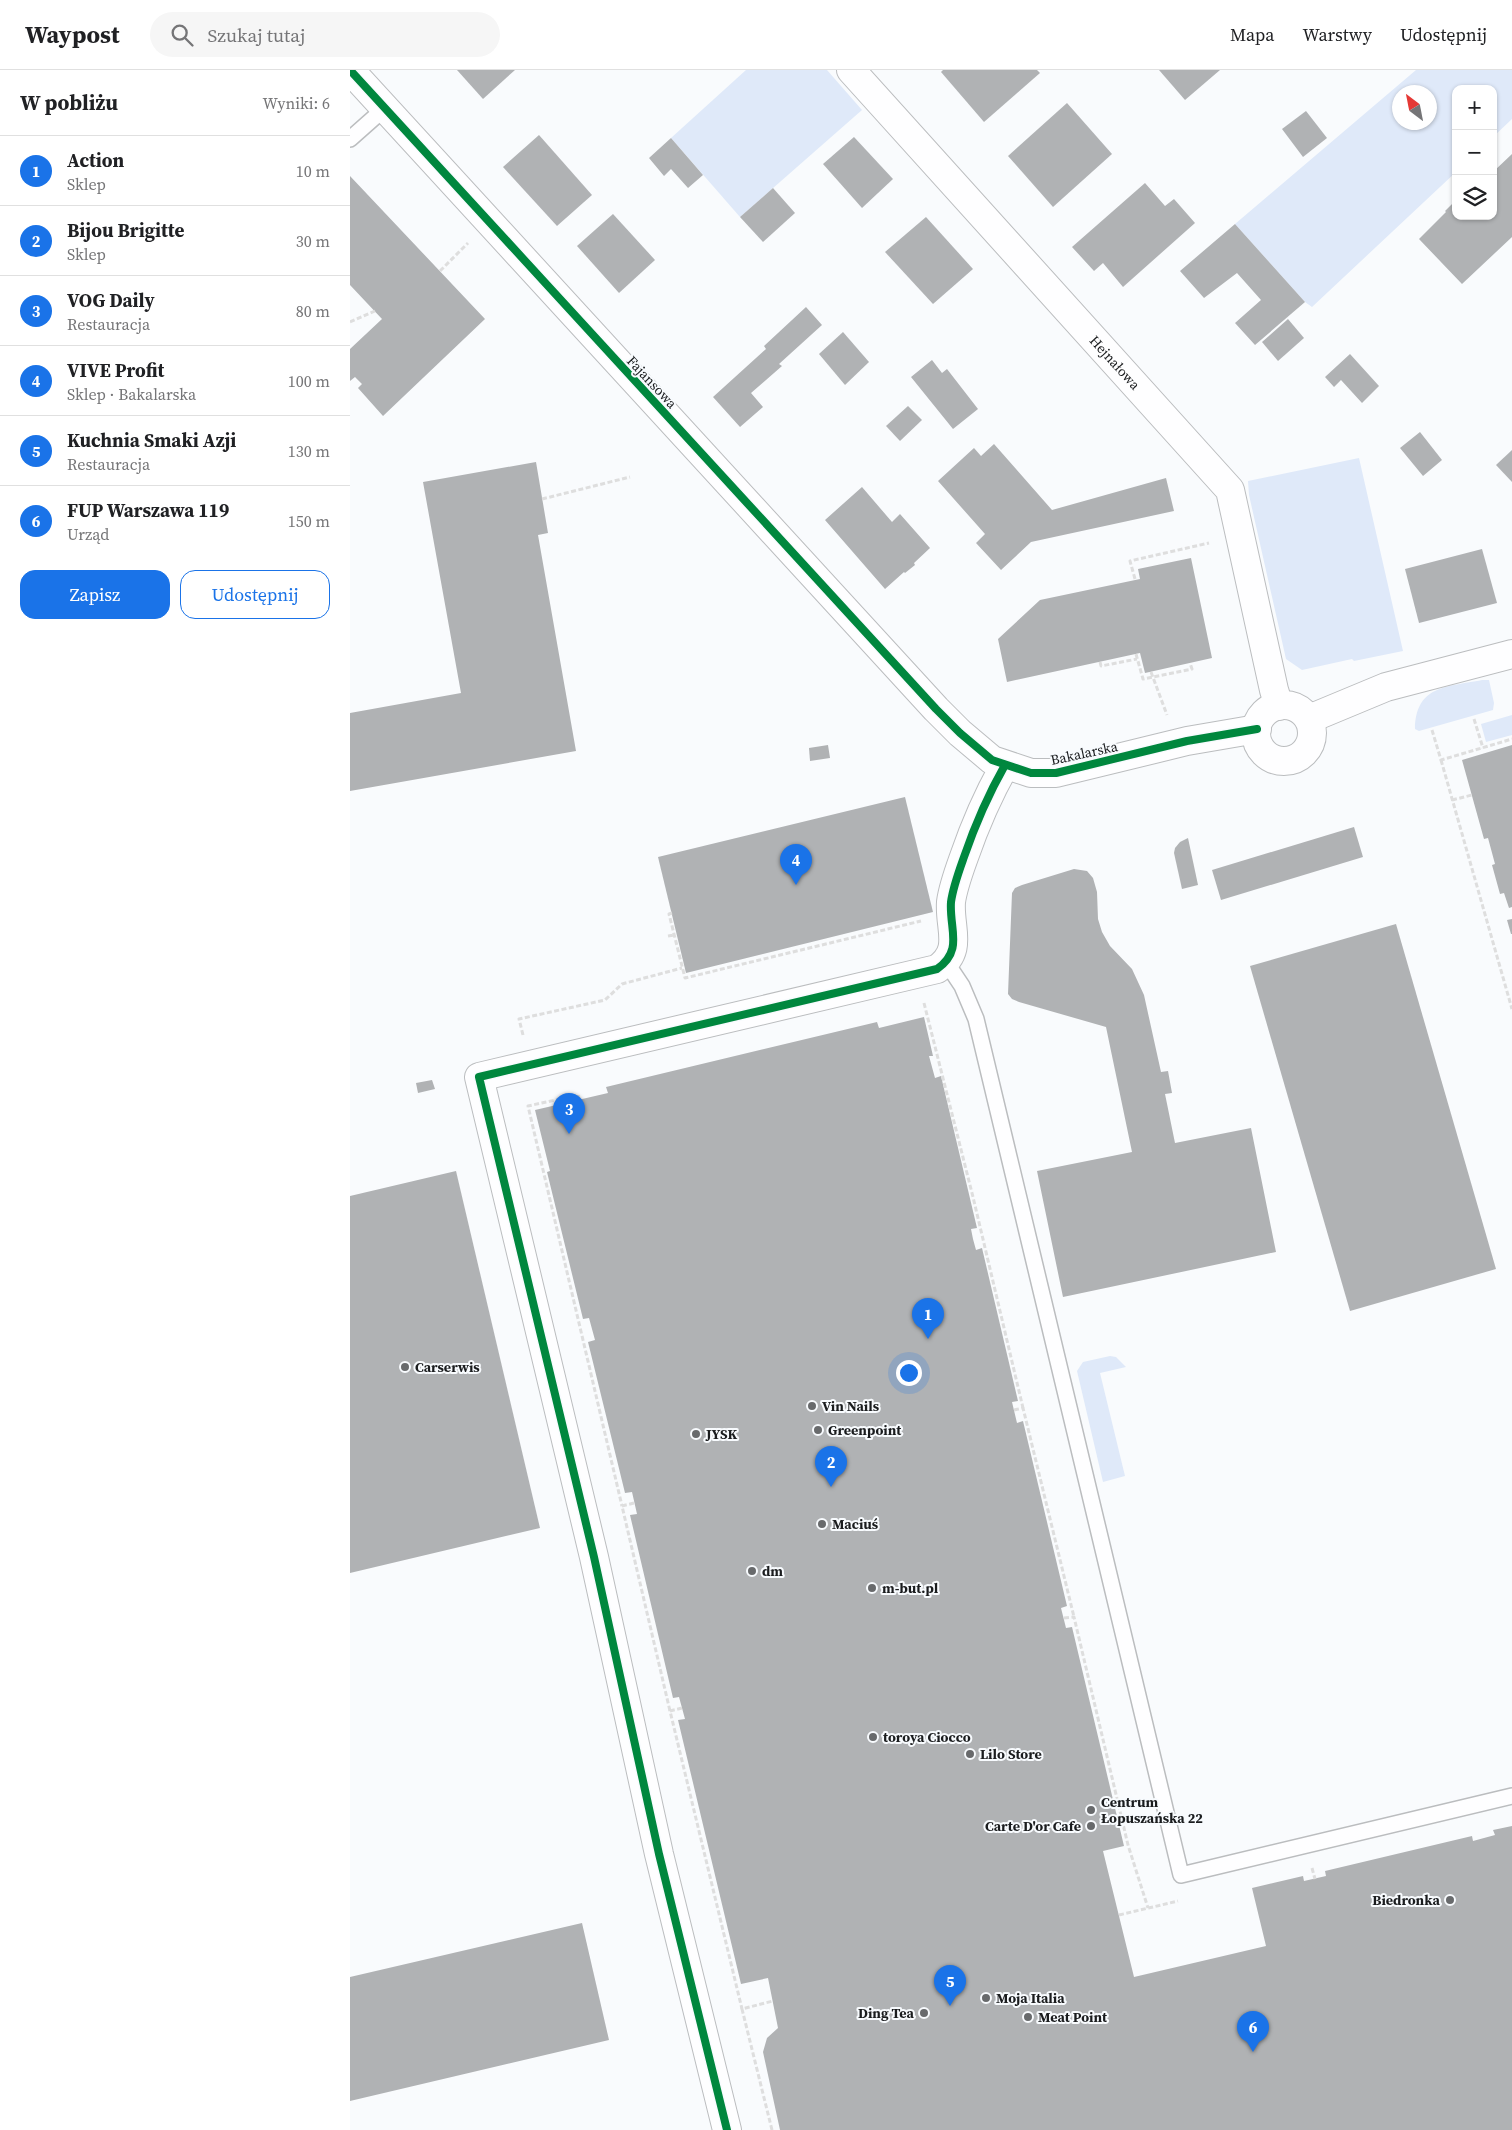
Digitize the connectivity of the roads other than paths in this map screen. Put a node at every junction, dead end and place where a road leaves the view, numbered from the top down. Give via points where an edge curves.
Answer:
1 (350, 70) edge
2 (852, 70) edge
3 (385, 108) junction
4 (350, 139) edge
5 (1512, 654) edge
6 (1279, 706) junction
7 (936, 709) joint
8 (1308, 719) junction
9 (1257, 729) junction
10 (1005, 765) junction
11 (946, 962) junction
12 (1512, 1796) edge
13 (727, 2130) edge

1 - 3 street, Fajansowa
2 - 6 street, Hejnałowa via 1230,490
3 - 4 lane
3 - 7 street, Fajansowa
5 - 8 street via 1386,687
6 - 8 street via 1301,710
6 - 9 street via 1268,710
7 - 10 street, Bakalarska via 992,760
8 - 9 street via 1312,730 1307,750 1289,761 1279,761 1262,750 1257,740
9 - 10 street, Bakalarska via 1187,741 1056,773 1030,773
10 - 11 street via 978,818 958,875 951,902 953,946
11 - 12 lane via 962,986 976,1019 1181,1875
11 - 13 street via 929,972 479,1077 592,1548 659,1854

